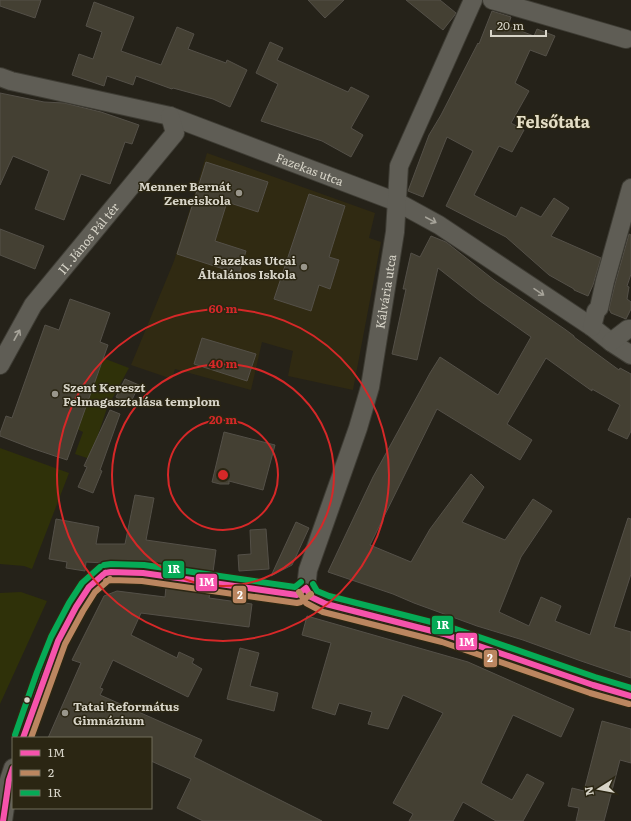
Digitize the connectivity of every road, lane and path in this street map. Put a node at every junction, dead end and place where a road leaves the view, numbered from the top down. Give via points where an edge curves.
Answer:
1 (473, 0) edge
2 (492, 0) edge
3 (626, 39) dead end
4 (0, 77) edge
5 (170, 116) junction
6 (631, 188) edge
7 (397, 202) junction
8 (592, 327) junction
9 (631, 329) edge
10 (611, 342) junction
11 (631, 355) edge
12 (0, 365) edge
13 (306, 588) junction
14 (631, 696) edge
15 (23, 737) edge
16 (12, 771) edge
17 (1, 821) edge

1 - 7 street, Kálvária utca via 400,166
2 - 3 street
4 - 5 street, Fazekas utca
5 - 7 street, Fazekas utca
12 -> 5 street, II. János Pál tér via 33,305 175,133
6 - 8 street
7 -> 8 street, Fazekas utca via 440,225
7 - 13 street, Kálvária utca via 395,232 370,387 308,570
8 - 10 street, Fazekas utca
9 - 10 street
10 - 11 street, Fazekas utca
13 - 14 street via 311,597 326,604 444,634
13 - 15 street via 297,595 143,573 105,573 89,587 58,641
16 - 17 street

